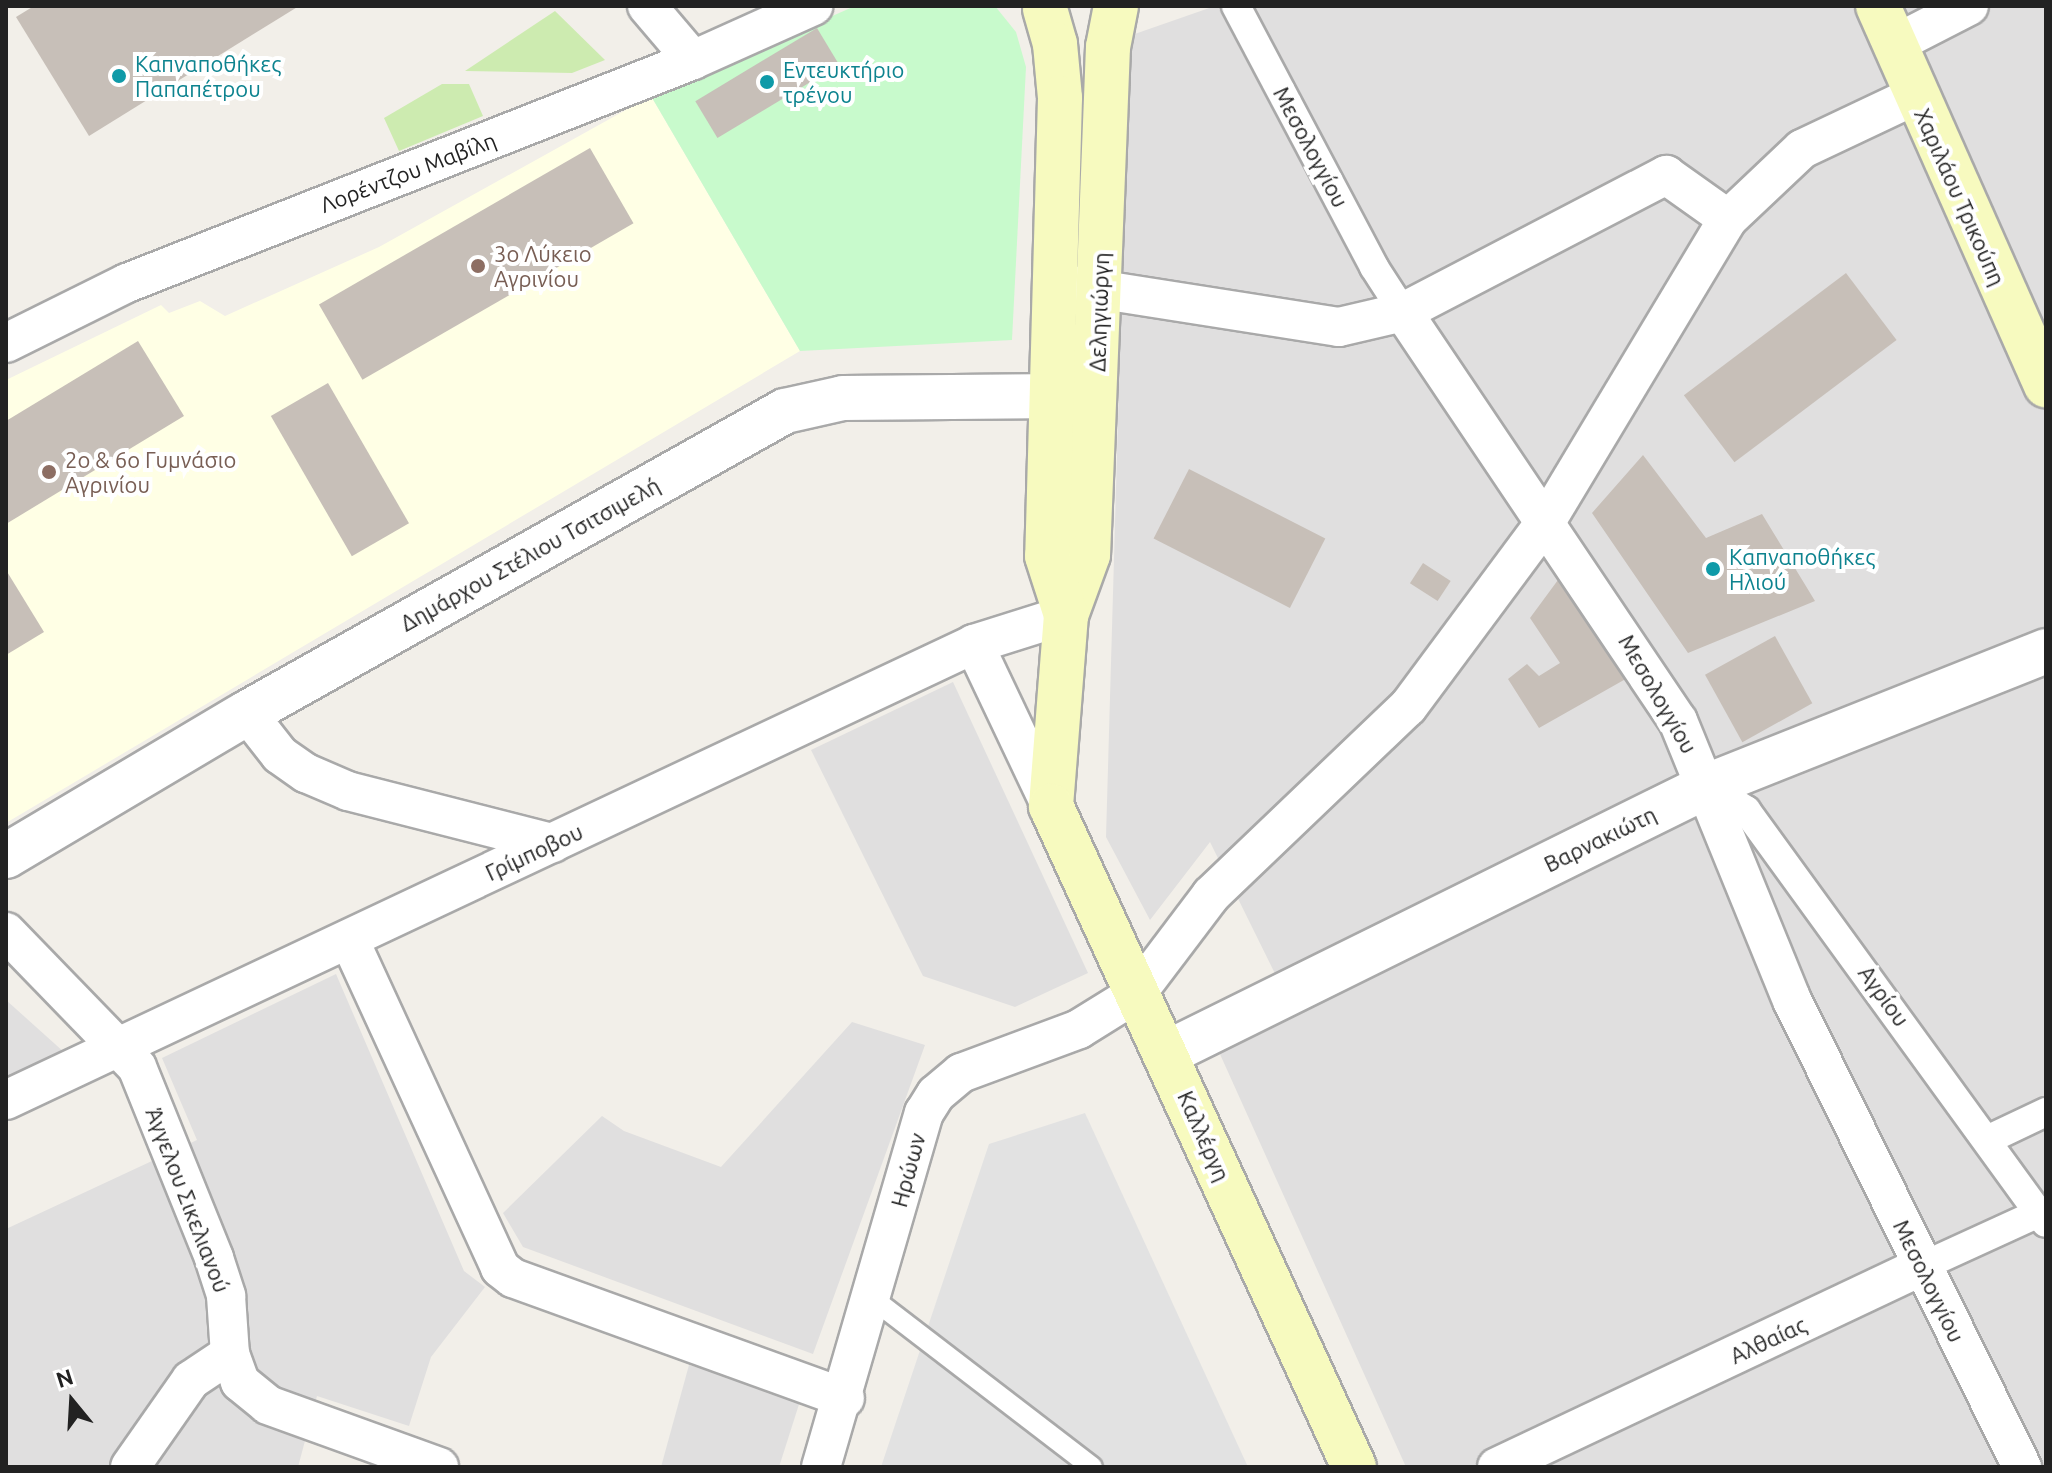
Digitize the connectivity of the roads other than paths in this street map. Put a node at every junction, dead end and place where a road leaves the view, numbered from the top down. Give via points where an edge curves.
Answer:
1 (647, 6) edge
2 (813, 6) edge
3 (1098, 6) edge
4 (1116, 6) edge
5 (1236, 6) edge
6 (1969, 6) edge
7 (1042, 8) edge
8 (1886, 25) edge
9 (693, 60) junction
10 (1914, 96) junction
11 (1728, 219) junction
12 (1052, 283) junction
13 (1099, 289) junction
14 (1403, 312) junction
15 (6, 343) edge
16 (2046, 386) edge
17 (1048, 396) junction
18 (1095, 396) junction
19 (1547, 520) junction
20 (1066, 615) junction
21 (974, 644) junction
22 (2046, 651) edge
23 (247, 713) junction
24 (1707, 786) junction
25 (1051, 806) junction
26 (552, 843) junction
27 (6, 856) edge
28 (6, 932) edge
29 (349, 939) junction
30 (1137, 993) junction
31 (121, 1045) junction
32 (1167, 1053) junction
33 (6, 1100) edge
34 (2046, 1112) edge
35 (1987, 1140) junction
36 (2042, 1218) edge
37 (1923, 1266) junction
38 (873, 1299) junction
39 (230, 1354) junction
40 (845, 1398) junction
41 (130, 1467) edge
42 (439, 1467) edge
43 (821, 1467) edge
44 (1092, 1467) edge
45 (1354, 1467) edge
46 (1497, 1467) edge
47 (2022, 1467) edge

1 - 9 street
2 - 9 street, Λορέντζου Μαβίλη
3 - 7 main road via 1070,14
4 - 13 main road, Δεληγιώργη via 1108,47
5 - 14 street, Μεσολογγίου
6 - 8 street
7 - 12 main road, Δεληγιώργη via 1060,98
8 - 10 main road, Χαριλάου Τρικούπη
9 - 15 street, Λορέντζου Μαβίλη via 127,283
10 - 11 street via 1802,149
10 - 16 main road, Χαριλάου Τρικούπη
11 - 14 street via 1666,175
11 - 19 street
12 - 13 street
12 - 17 main road, Δεληγιώργη
13 - 14 street via 1339,327
13 - 18 main road, Δεληγιώργη
14 - 19 street, Μεσολογγίου
17 - 18 street, Δημάρχου Στέλιου Τσιτσιμελή
17 - 20 main road, Δεληγιώργη via 1047,556
17 - 23 street, Δημάρχου Στέλιου Τσιτσιμελή via 843,398 785,411
18 - 20 main road, Δεληγιώργη via 1088,555
19 - 24 street, Μεσολογγίου via 1653,678
19 - 30 street via 1408,707 1211,895
20 - 21 street, Γρίμποβου
20 - 25 main road, Δεληγιώργη
21 - 25 street
21 - 26 street, Γρίμποβου
22 - 24 street, Βαρνακιώτη
23 - 26 street via 280,755 348,791
23 - 27 street, Δημάρχου Στέλιου Τσιτσιμελή
24 - 32 street, Βαρνακιώτη
24 - 35 street, Αγρίου via 1746,810
24 - 37 street, Μεσολογγίου via 1781,975
25 - 30 main road, Καλλέργη
26 - 29 street, Γρίμποβου
28 - 31 street, Άγγελου Σικελιανού
29 - 31 street, Γρίμποβου
29 - 40 street via 500,1268 513,1278
30 - 32 main road, Καλλέργη
30 - 38 street, Ηρώων via 1079,1029 961,1073 936,1094 924,1113
31 - 33 street, Γρίμποβου
31 - 39 street, Άγγελου Σικελιανού via 137,1067 214,1258 229,1309
32 - 45 main road, Καλλέργη
34 - 35 street
35 - 36 street, Αγρίου
36 - 37 street, Αλθαίας
37 - 46 street, Αλθαίας
37 - 47 street, Μεσολογγίου
38 - 40 street, Ηρώων
38 - 44 lane
39 - 41 street via 191,1380
39 - 42 street, Άγγελου Σικελιανού via 240,1382 268,1405
40 - 43 street, Ηρώων

